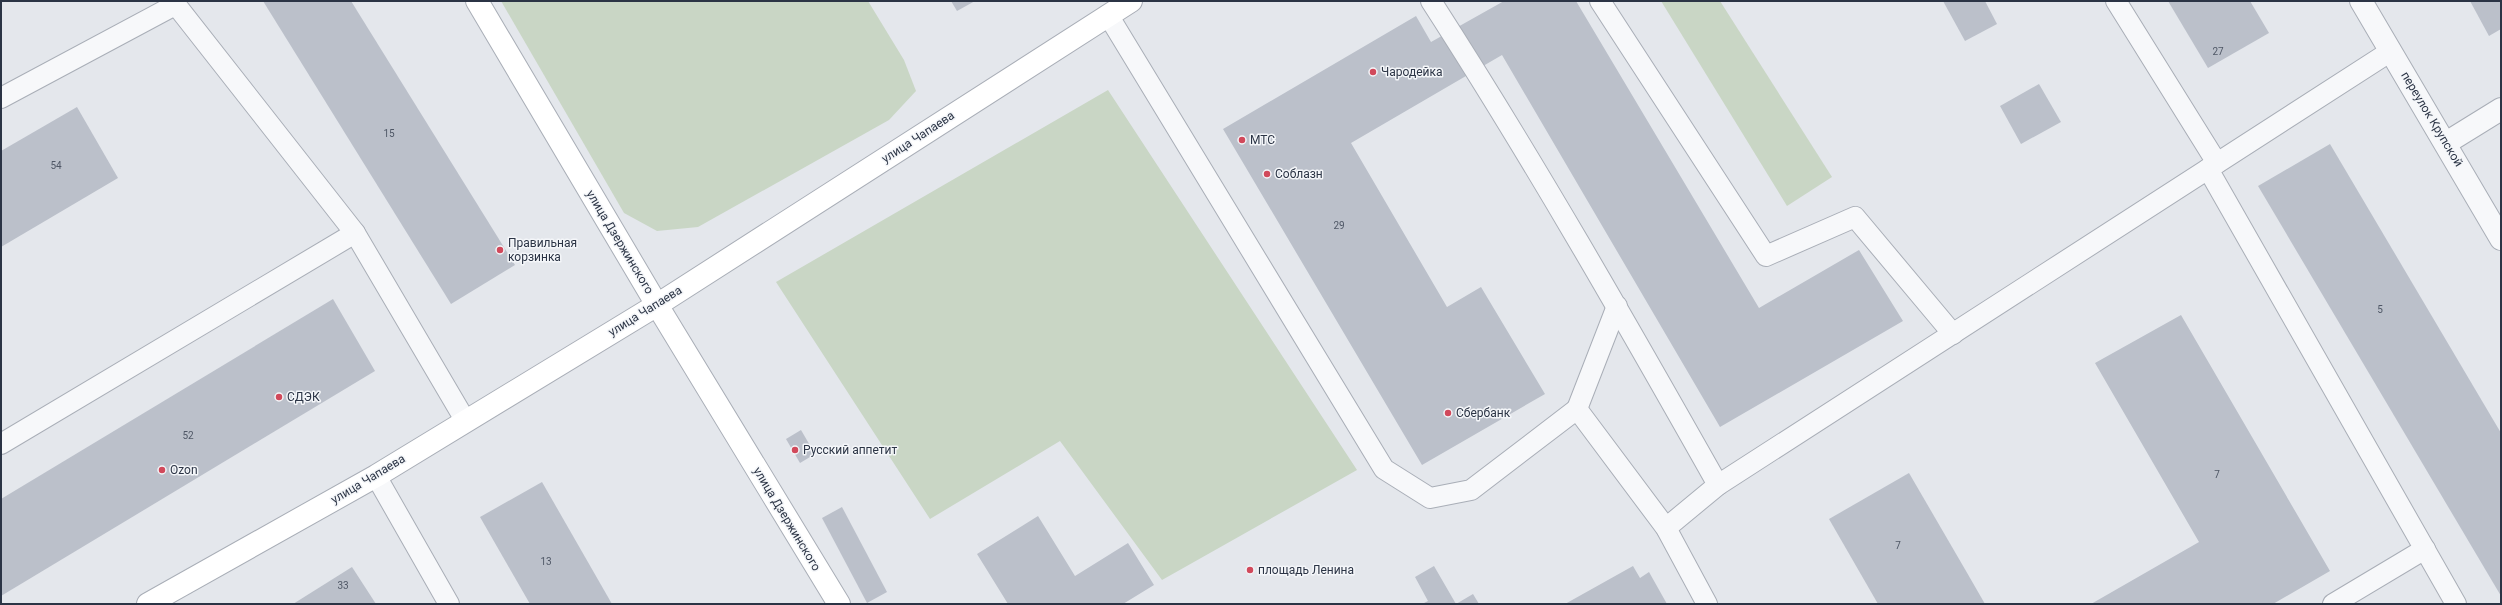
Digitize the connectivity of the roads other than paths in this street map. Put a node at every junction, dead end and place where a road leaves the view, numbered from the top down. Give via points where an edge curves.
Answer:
1 (477, 1) edge
2 (1131, 1) edge
3 (1431, 1) edge
4 (1600, 1) edge
5 (2116, 1) edge
6 (2361, 1) edge
7 (174, 3) edge
8 (1108, 15) junction
9 (2391, 51) junction
10 (1, 98) edge
11 (2501, 109) edge
12 (2446, 143) junction
13 (2213, 166) junction
14 (355, 233) junction
15 (2501, 238) edge
16 (657, 305) junction
17 (1617, 306) junction
18 (1953, 334) junction
19 (1577, 409) junction
20 (465, 420) junction
21 (1, 444) edge
22 (376, 476) junction
23 (1718, 486) junction
24 (1666, 528) junction
25 (2425, 549) junction
26 (148, 604) edge
27 (449, 604) edge
28 (839, 604) edge
29 (1707, 604) edge
30 (2333, 604) edge
31 (2456, 604) edge

1 - 16 street, улица Дзержинского
2 - 8 street, улица Чапаева
3 - 17 lane
4 - 18 lane via 1766,256 1855,217
5 - 13 lane
6 - 9 street, переулок Крупской
7 - 10 lane
7 - 14 lane
8 - 16 street, улица Чапаева
8 - 19 lane via 1384,469 1430,498 1471,490
9 - 12 street, переулок Крупской
9 - 13 lane
11 - 12 street
12 - 15 street, переулок Крупской
13 - 18 lane
13 - 25 lane
14 - 20 lane
14 - 21 lane
16 - 20 street, улица Чапаева
16 - 28 street, улица Дзержинского
17 - 19 lane
17 - 23 lane
18 - 23 lane
19 - 24 lane
20 - 22 street, улица Чапаева
22 - 26 street, улица Чапаева
22 - 27 lane
23 - 24 lane
24 - 29 lane
25 - 30 lane
25 - 31 lane

